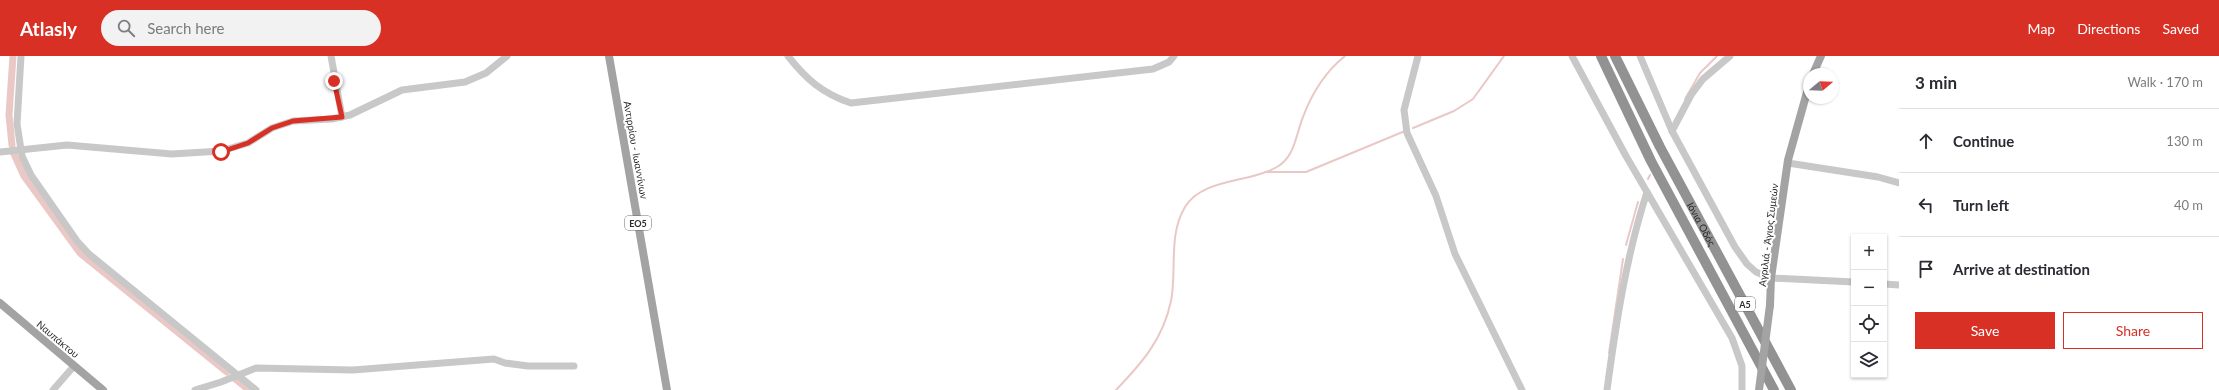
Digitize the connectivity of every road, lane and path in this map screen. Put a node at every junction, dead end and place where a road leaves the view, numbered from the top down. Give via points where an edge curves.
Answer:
1 (21, 56) edge
2 (331, 56) edge
3 (507, 56) edge
4 (609, 56) edge
5 (788, 56) edge
6 (1174, 56) edge
7 (1418, 56) edge
8 (1572, 56) edge
9 (1601, 56) edge
10 (1615, 56) edge
11 (1640, 56) edge
12 (1730, 56) edge
13 (1821, 56) edge
14 (1816, 68) edge
15 (1804, 104) edge
16 (342, 117) junction
17 (1672, 131) junction
18 (21, 151) junction
19 (0, 152) edge
20 (1788, 163) junction
21 (1899, 183) edge
22 (1647, 192) junction
23 (1771, 278) junction
24 (1851, 282) edge
25 (1887, 284) edge
26 (1899, 285) edge
27 (0, 303) edge
28 (74, 366) junction
29 (574, 366) dead end
30 (237, 375) junction
31 (53, 390) edge
32 (103, 390) edge
33 (195, 390) edge
34 (256, 390) edge
35 (667, 390) edge
36 (1522, 390) edge
37 (1607, 390) edge
38 (1742, 390) edge
39 (1759, 390) edge
40 (1774, 390) edge
41 (1791, 390) edge

1 - 18 street via 17,124
2 - 16 street
3 - 16 street via 486,73 470,80 402,90
4 - 35 main road, Αντιρρίου - Ιωαννίνων / ΕΟ5
5 - 6 street via 811,83 851,103 1153,69 1169,62
7 - 36 street via 1404,110 1407,133 1436,196 1455,254
8 - 22 street
9 - 40 highway, Ιόνια Οδός / Α5 via 1654,168
10 - 41 highway, Ιόνια Οδός / Α5 via 1660,147
11 - 17 street
12 - 17 street via 1703,79
13 - 14 main road
15 - 20 main road, Αγριλιά - Άγιος Συμεών
16 - 18 street via 293,121 272,128 244,145 221,152 172,154 74,145
17 - 23 street via 1735,247 1756,272
18 - 19 street
18 - 30 street via 31,175 83,248
20 - 21 street via 1878,177
20 - 23 main road, Αγριλιά - Άγιος Συμεών
22 - 37 street via 1622,288
22 - 38 street via 1732,338 1742,366
23 - 24 street
23 - 39 main road, Αγριλιά - Άγιος Συμεών, bridge
25 - 26 street
27 - 28 main road, Ναυπάκτου
28 - 31 street
28 - 32 main road, Ναυπάκτου
29 - 30 street via 528,366 494,359 353,370 256,368
30 - 33 street
30 - 34 street

